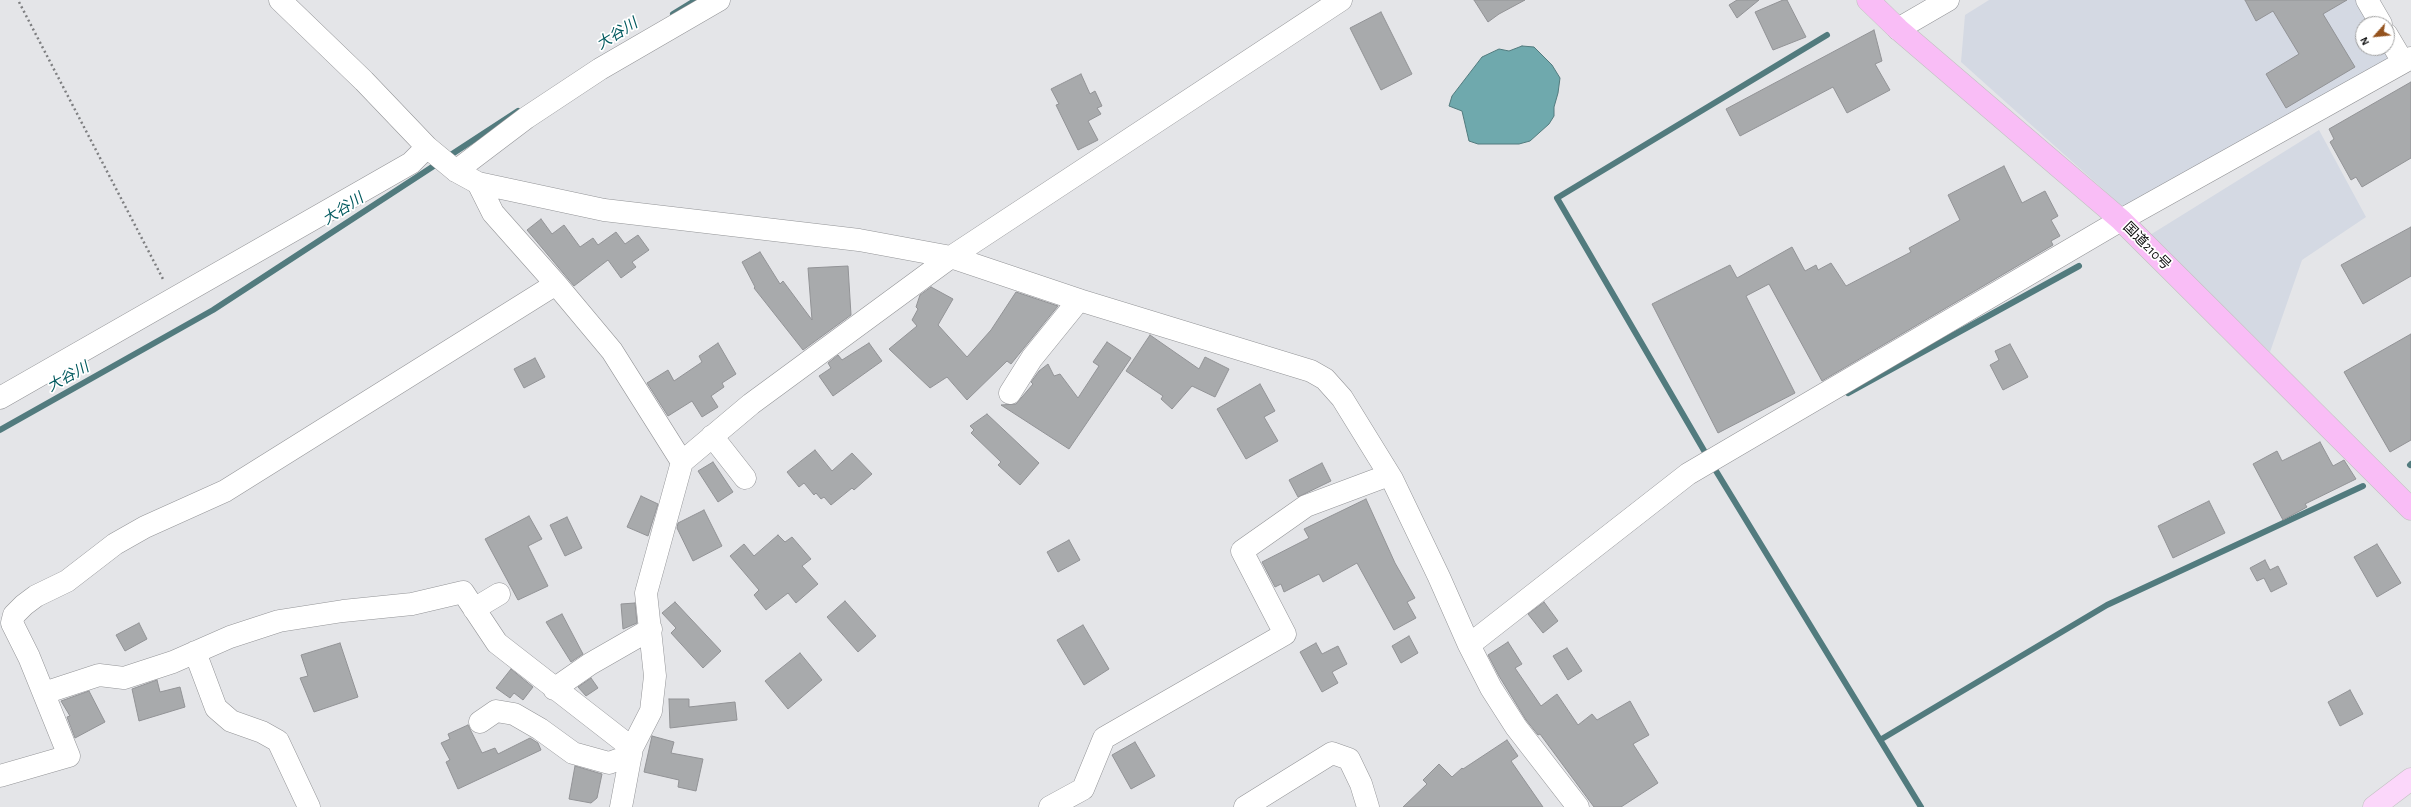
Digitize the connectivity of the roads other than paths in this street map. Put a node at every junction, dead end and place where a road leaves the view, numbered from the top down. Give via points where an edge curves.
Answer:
1 (280, 0) edge
2 (719, 0) edge
3 (1342, 0) edge
4 (1868, 0) edge
5 (1948, 0) edge
6 (2367, 0) edge
7 (2376, 16) edge
8 (1898, 29) junction
9 (2395, 45) edge
10 (2407, 60) edge
11 (427, 147) junction
12 (456, 171) junction
13 (478, 183) junction
14 (2121, 220) junction
15 (951, 257) junction
16 (556, 284) junction
17 (1079, 300) junction
18 (1010, 393) dead end
19 (0, 398) edge
20 (712, 436) junction
21 (682, 462) junction
22 (1389, 475) junction
23 (745, 478) dead end
24 (2411, 509) edge
25 (499, 594) dead end
26 (474, 609) junction
27 (650, 630) junction
28 (1469, 645) junction
29 (195, 652) junction
30 (554, 689) junction
31 (44, 693) junction
32 (480, 722) dead end
33 (632, 751) junction
34 (0, 776) edge
35 (2411, 779) edge
36 (309, 807) edge
37 (621, 807) edge
38 (1050, 807) edge
39 (1245, 807) edge
40 (1368, 807) edge
41 (1578, 807) edge
42 (2374, 807) edge

1 - 11 street via 364,81
2 - 12 street via 600,69 526,118
3 - 15 street
4 - 8 highway, 国道210号
5 - 8 street
6 - 7 street
8 - 14 highway, 国道210号
9 - 10 street
10 - 14 street
11 - 12 street
11 - 19 street via 411,163
12 - 13 street
13 - 15 street via 604,210 859,240
13 - 16 street via 493,213
14 - 24 highway, 国道210号
14 - 28 street via 1688,474
15 - 17 street
15 - 20 street
16 - 21 street via 612,351
16 - 31 street via 225,490 145,527 116,544 67,581 36,596 24,605 14,615 12,623
17 - 18 street via 1032,358
17 - 22 street via 1311,370 1325,379 1342,398
20 - 21 street
20 - 23 street
21 - 27 street via 646,593
22 - 28 street
22 - 38 street via 1306,506 1242,551 1285,634 1104,738 1083,789
25 - 26 street
26 - 29 street via 463,592 412,604 343,611 279,622 230,637
26 - 30 street via 497,643
27 - 30 street via 590,664
27 - 33 street via 655,676 651,712
28 - 41 street via 1491,688 1516,727
29 - 31 street via 124,678 98,675
29 - 36 street via 216,708 231,721 278,740
30 - 33 street
31 - 34 street via 69,756
32 - 33 street via 496,711 514,714 573,753 609,763
33 - 37 street
35 - 42 main road
39 - 40 street via 1332,753 1349,759

